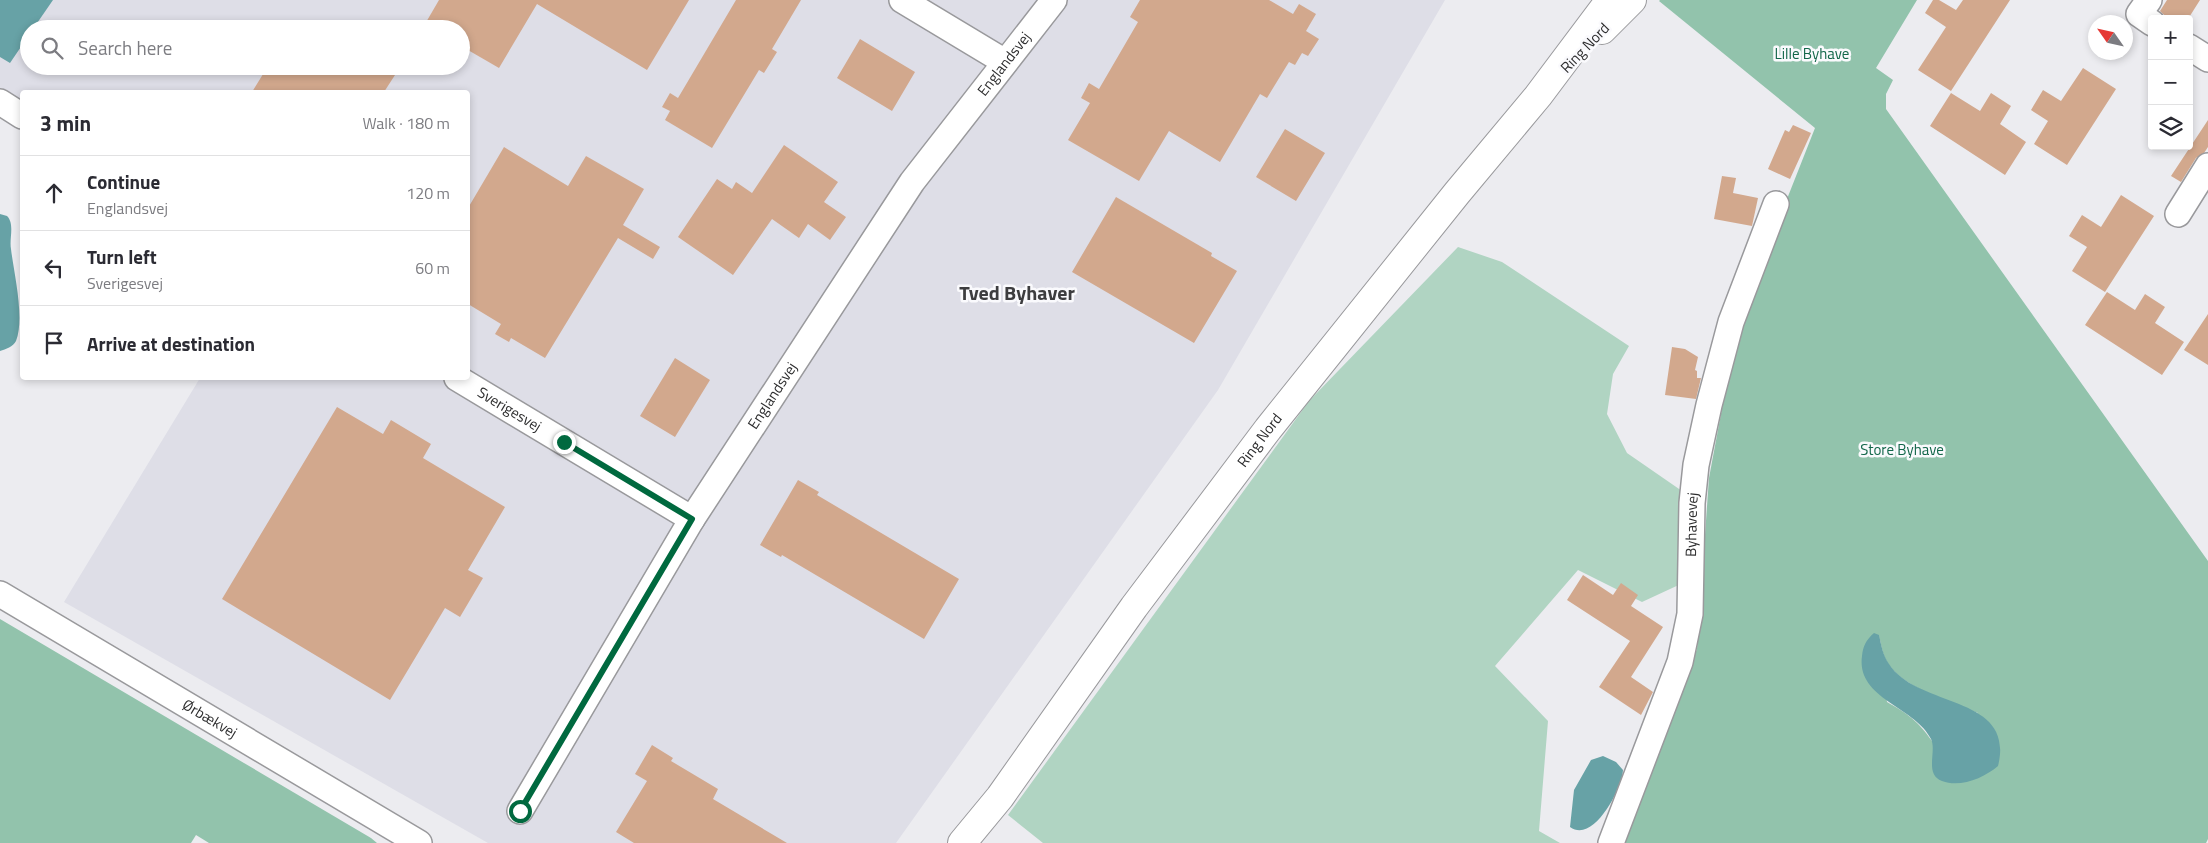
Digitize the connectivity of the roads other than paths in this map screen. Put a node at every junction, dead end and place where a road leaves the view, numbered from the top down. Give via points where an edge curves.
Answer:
1 (902, 0) edge
2 (1054, 0) edge
3 (1610, 0) edge
4 (1632, 0) edge
5 (2149, 0) edge
6 (2148, 20) edge
7 (2193, 50) edge
8 (2208, 59) edge
9 (1005, 62) junction
10 (1538, 96) junction
11 (0, 102) edge
12 (20, 115) edge
13 (2208, 166) edge
14 (1776, 204) dead end
15 (2178, 214) dead end
16 (460, 380) edge
17 (692, 519) junction
18 (0, 594) edge
19 (1000, 797) junction
20 (520, 811) dead end
21 (419, 843) edge
22 (962, 843) edge
23 (974, 843) edge
24 (1610, 843) edge

1 - 9 street
2 - 9 street, Englandsvej
3 - 10 main road, Ring Nord
4 - 10 main road, Ring Nord
5 - 6 street via 2139,14
7 - 8 street
9 - 17 street, Englandsvej via 912,182
10 - 19 main road, Ring Nord via 1268,429 1134,607
11 - 12 street
13 - 15 street
14 - 24 street, Byhavevej via 1731,322 1696,465 1690,614 1680,662
16 - 17 street, Sverigesvej
17 - 20 street, Englandsvej
18 - 21 street, Ørbækvej
19 - 22 main road, Ring Nord
19 - 23 main road, Ring Nord

